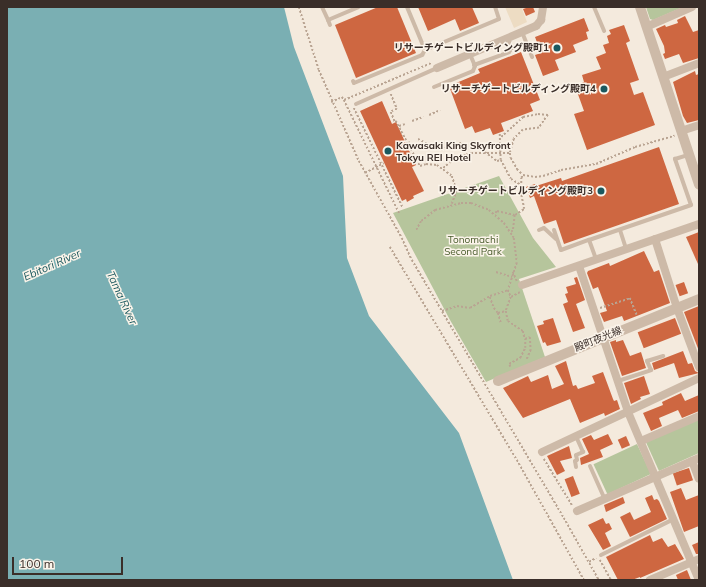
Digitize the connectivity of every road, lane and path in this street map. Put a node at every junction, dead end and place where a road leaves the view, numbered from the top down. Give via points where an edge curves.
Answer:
1 (299, 7) edge
2 (322, 7) edge
3 (358, 7) edge
4 (407, 7) edge
5 (494, 7) edge
6 (543, 7) edge
7 (594, 7) edge
8 (640, 7) edge
9 (692, 7) edge
10 (328, 20) junction
11 (330, 25) dead end
12 (646, 27) junction
13 (604, 31) dead end
14 (522, 32) junction
15 (508, 38) junction
16 (425, 50) junction
17 (470, 54) junction
18 (532, 57) dead end
19 (699, 64) edge
20 (436, 65) junction
21 (474, 65) junction
22 (664, 77) junction
23 (353, 81) dead end
24 (434, 87) dead end
25 (391, 94) dead end
26 (349, 98) junction
27 (344, 100) junction
28 (332, 102) junction
29 (356, 104) dead end
30 (440, 110) dead end
31 (429, 115) dead end
32 (423, 117) dead end
33 (412, 121) dead end
34 (405, 124) dead end
35 (699, 125) edge
36 (399, 126) junction
37 (680, 133) junction
38 (500, 134) dead end
39 (501, 137) junction
40 (418, 139) dead end
41 (412, 142) dead end
42 (408, 143) junction
43 (459, 143) dead end
44 (430, 145) dead end
45 (453, 146) dead end
46 (441, 150) dead end
47 (485, 152) junction
48 (500, 152) junction
49 (510, 152) junction
50 (465, 155) junction
51 (689, 155) junction
52 (501, 160) junction
53 (384, 163) dead end
54 (381, 164) junction
55 (375, 168) junction
56 (443, 168) junction
57 (365, 173) junction
58 (523, 175) junction
59 (699, 184) edge
60 (521, 185) junction
61 (452, 204) junction
62 (403, 208) dead end
63 (399, 213) dead end
64 (495, 213) junction
65 (515, 214) junction
66 (699, 224) edge
67 (416, 230) dead end
68 (539, 230) dead end
69 (554, 230) dead end
70 (620, 230) junction
71 (511, 232) junction
72 (655, 239) junction
73 (589, 240) junction
74 (558, 241) junction
75 (390, 247) dead end
76 (627, 249) junction
77 (596, 260) junction
78 (579, 266) junction
79 (496, 272) dead end
80 (512, 278) junction
81 (522, 285) dead end
82 (508, 290) junction
83 (490, 296) junction
84 (699, 299) edge
85 (677, 308) junction
86 (594, 310) junction
87 (442, 311) junction
88 (506, 311) junction
89 (498, 313) junction
90 (640, 322) junction
91 (500, 323) dead end
92 (603, 337) junction
93 (525, 339) junction
94 (663, 356) dead end
95 (509, 364) dead end
96 (699, 367) edge
97 (520, 372) junction
98 (699, 378) edge
99 (498, 381) dead end
100 (618, 381) junction
101 (628, 412) junction
102 (699, 416) edge
103 (576, 436) junction
104 (640, 441) junction
105 (542, 452) joint
106 (695, 459) edge
107 (590, 466) dead end
108 (576, 467) dead end
109 (655, 476) junction
110 (699, 479) edge
111 (604, 498) junction
112 (577, 511) joint
113 (674, 519) junction
114 (601, 554) dead end
115 (696, 561) edge
116 (589, 562) junction
117 (584, 580) edge
118 (599, 580) edge
119 (611, 580) edge
120 (650, 580) edge
121 (699, 580) edge

1 - 28 path via 318,70
2 - 10 lane
3 - 10 lane
4 - 16 lane
5 - 16 lane via 500,19
6 - 14 street via 539,23
7 - 13 lane
8 - 12 street
9 - 12 street
10 - 11 lane
12 - 22 street
14 - 15 street
14 - 18 lane
15 - 17 street
15 - 21 lane via 511,50
16 - 23 lane via 422,55 354,83
17 - 20 street
17 - 21 lane
19 - 22 street
20 - 26 path
20 - 29 lane via 412,80
21 - 24 lane via 472,72
22 - 37 street
25 - 36 path via 397,109 391,112
26 - 27 path
26 - 54 path
27 - 28 path via 342,97
27 - 55 path
28 - 57 path
30 - 31 path
32 - 33 path
34 - 36 path
35 - 37 street
36 - 42 path
37 - 51 street
37 - 58 path via 636,147 596,164 539,177
38 - 39 path
39 - 48 path
39 - 49 path via 523,117 548,115 539,128 523,130 514,139
40 - 44 path
41 - 42 path
42 - 56 path via 420,166 433,164
43 - 50 path
45 - 46 path
47 - 48 path
47 - 50 path
47 - 52 path via 497,161
48 - 49 path
48 - 52 path
49 - 58 path via 517,169
50 - 56 path via 455,158
51 - 59 street
51 - 70 lane via 675,160 691,205
52 - 60 path via 511,179
53 - 54 path
54 - 55 path
54 - 62 path
55 - 57 path
55 - 63 path
56 - 61 path via 452,176 456,185 457,191
57 - 87 path
58 - 60 path
60 - 65 path via 524,209
61 - 64 path via 471,204
61 - 67 path via 435,210 421,221
64 - 65 path
64 - 71 path
65 - 71 path
66 - 72 street
68 - 74 lane via 544,228
69 - 74 lane
70 - 73 lane
70 - 76 lane
71 - 80 path via 517,263
72 - 76 street
72 - 85 street
73 - 74 lane via 561,250
73 - 77 lane
75 - 117 path via 517,460
76 - 77 street
77 - 78 street
78 - 81 street
78 - 86 street
79 - 80 path
80 - 82 path
82 - 83 path
82 - 88 path via 511,297
83 - 87 path via 470,308 457,306
83 - 89 path
84 - 85 street, 殿町夜光線
85 - 90 street, 殿町夜光線
85 - 96 street
86 - 90 path via 630,298
86 - 92 street
87 - 116 path
88 - 89 path
88 - 93 path via 508,321 523,331
89 - 91 path
90 - 92 street, 殿町夜光線
92 - 97 street, 殿町夜光線
92 - 100 street
93 - 95 path via 525,348 520,358
93 - 97 path via 530,337 531,350 527,360 517,366
94 - 100 lane via 648,362 651,370
97 - 99 street, 殿町夜光線
98 - 101 street
100 - 101 street
101 - 103 street
101 - 104 street
102 - 104 street
103 - 105 street
103 - 108 lane via 583,452 576,455
104 - 109 street
105 - 112 path via 544,461 569,503
106 - 109 street
106 - 110 street
107 - 111 lane
109 - 111 street
109 - 113 street
111 - 112 street
113 - 114 lane
113 - 115 street
115 - 120 street
115 - 121 street
116 - 118 path
116 - 119 path via 598,556

